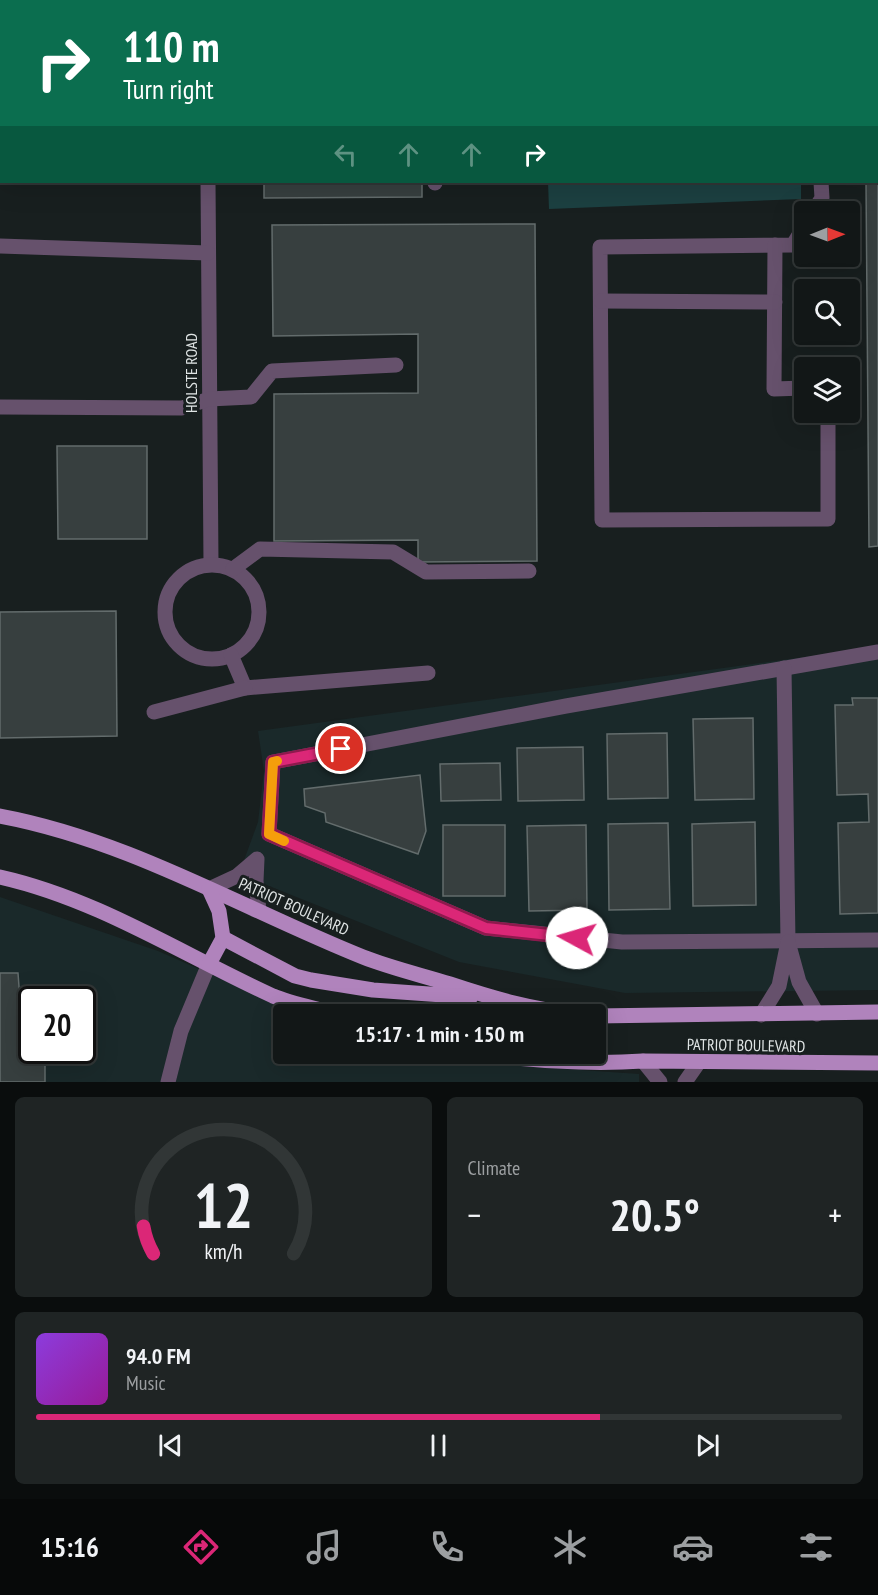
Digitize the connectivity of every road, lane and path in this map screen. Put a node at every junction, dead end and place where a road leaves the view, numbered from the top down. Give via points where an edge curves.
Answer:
1 (208, 183) edge
2 (821, 183) edge
3 (820, 201) edge
4 (794, 243) edge
5 (775, 245) junction
6 (0, 246) edge
7 (208, 253) junction
8 (601, 301) junction
9 (775, 302) junction
10 (396, 364) dead end
11 (794, 388) edge
12 (209, 399) junction
13 (0, 407) edge
14 (828, 423) edge
15 (211, 564) junction
16 (233, 569) junction
17 (529, 571) dead end
18 (878, 652) edge
19 (231, 655) junction
20 (784, 668) junction
21 (428, 673) dead end
22 (245, 688) junction
23 (154, 712) dead end
24 (0, 816) edge
25 (269, 834) junction
26 (257, 859) junction
27 (0, 877) edge
28 (209, 889) junction
29 (259, 911) junction
30 (223, 938) junction
31 (878, 940) edge
32 (788, 942) junction
33 (209, 964) junction
34 (498, 1000) junction
35 (300, 1004) edge
36 (515, 1004) edge
37 (878, 1012) edge
38 (818, 1014) junction
39 (761, 1015) junction
40 (606, 1016) edge
41 (643, 1062) junction
42 (699, 1062) junction
43 (878, 1063) edge
44 (606, 1064) edge
45 (168, 1082) edge
46 (660, 1082) edge
47 (685, 1082) edge

1 - 7 street, HOLSTE ROAD
2 - 3 street
4 - 5 street
5 - 8 street via 600,248
5 - 9 street
6 - 7 street
7 - 12 street, HOLSTE ROAD
8 - 9 street
8 - 14 street via 602,520 828,519
9 - 11 street via 774,389
10 - 12 street via 272,371 251,397
12 - 13 street via 182,408
12 - 15 street, HOLSTE ROAD
15 - 16 street
15 - 19 street via 196,567 173,586 165,615 177,642 188,652 202,658
16 - 17 street via 260,549 393,552 426,572
16 - 19 street via 255,591 259,620 254,635
18 - 20 street
19 - 22 street
20 - 25 street via 273,762
20 - 32 street
21 - 22 street
22 - 23 street
24 - 28 main road, PATRIOT BOULEVARD via 88,838
25 - 26 street
25 - 32 street via 486,928 622,942
26 - 28 street via 237,876
26 - 29 street
27 - 33 main road via 67,897
28 - 29 main road, PATRIOT BOULEVARD
28 - 30 main road via 219,912
29 - 34 main road, PATRIOT BOULEVARD via 365,957
30 - 33 main road
30 - 34 main road via 295,976 311,980 373,990
31 - 32 street
32 - 38 street via 799,982
32 - 39 street via 779,986
33 - 35 main road via 276,997
33 - 45 street via 181,1031
34 - 36 main road, PATRIOT BOULEVARD
37 - 38 main road, PATRIOT BOULEVARD
38 - 39 main road, PATRIOT BOULEVARD
39 - 40 main road, PATRIOT BOULEVARD
41 - 42 main road, PATRIOT BOULEVARD
41 - 44 main road, PATRIOT BOULEVARD
41 - 46 street
42 - 43 main road, PATRIOT BOULEVARD
42 - 47 street

